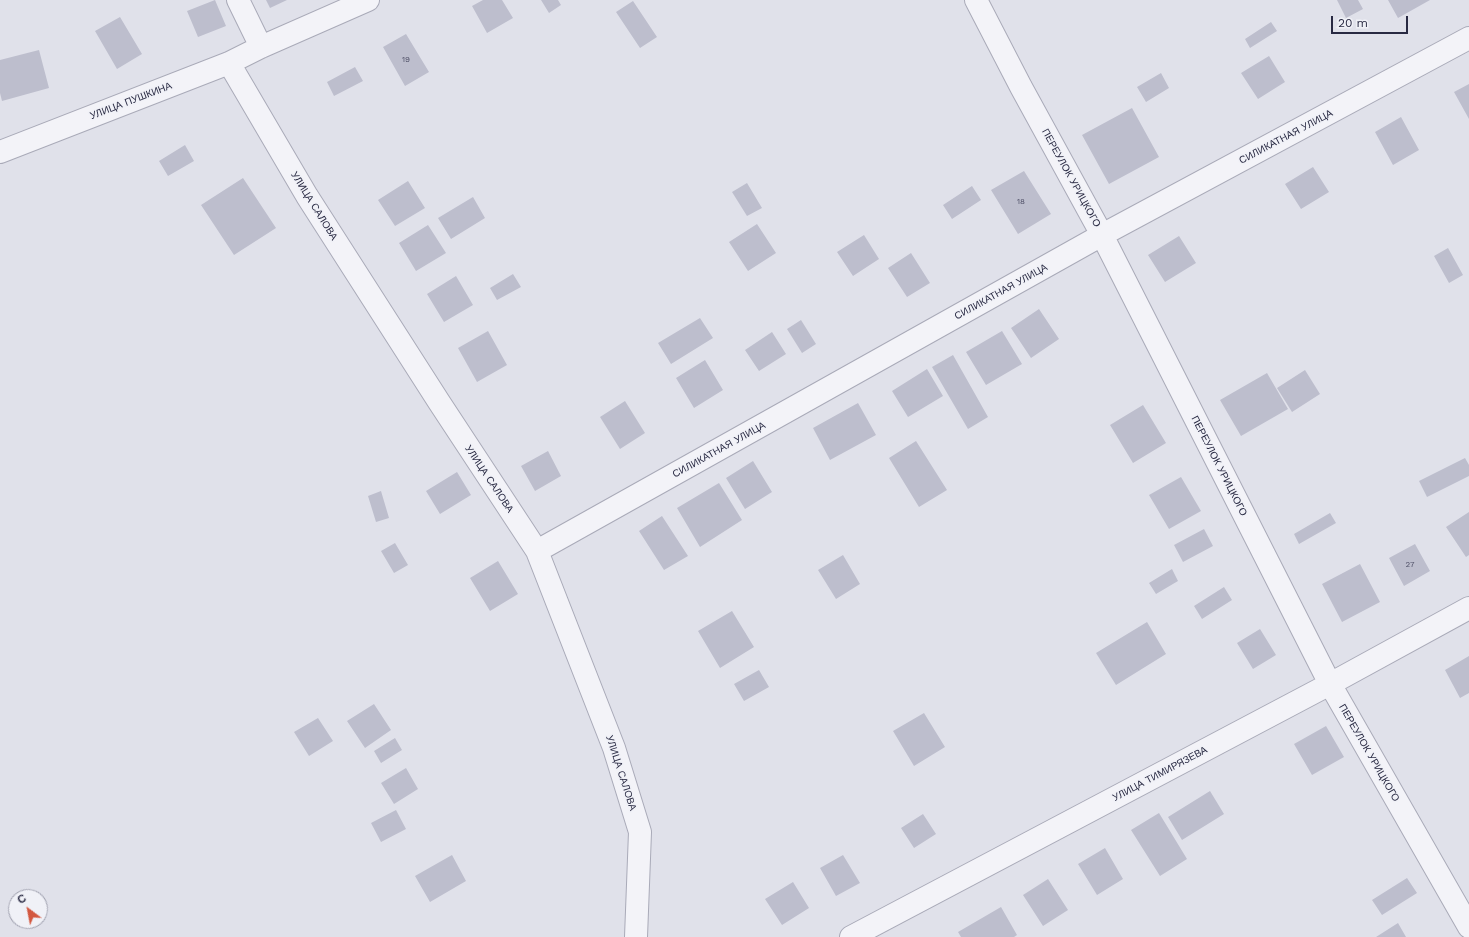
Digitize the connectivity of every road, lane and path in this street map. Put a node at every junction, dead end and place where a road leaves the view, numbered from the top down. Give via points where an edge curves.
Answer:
1 (238, 0) edge
2 (368, 0) edge
3 (976, 0) edge
4 (1469, 38) edge
5 (262, 47) junction
6 (228, 63) junction
7 (0, 152) edge
8 (1102, 236) junction
9 (537, 551) junction
10 (1469, 608) edge
11 (1330, 684) junction
12 (1469, 928) edge
13 (636, 937) edge
14 (851, 937) edge

1 - 5 street
2 - 5 street, УЛИЦА ПУШКИНА
3 - 8 street, ПЕРЕУЛОК УРИЦКОГО
4 - 8 street, СИЛИКАТНАЯ УЛИЦА
5 - 6 street, УЛИЦА ПУШКИНА
6 - 7 street, УЛИЦА ПУШКИНА
6 - 9 street, УЛИЦА САЛОВА via 312,203
8 - 9 street, СИЛИКАТНАЯ УЛИЦА
8 - 11 street, ПЕРЕУЛОК УРИЦКОГО
9 - 13 street, УЛИЦА САЛОВА via 614,748 640,832
10 - 11 street, УЛИЦА ТИМИРЯЗЕВА
11 - 12 street, ПЕРЕУЛОК УРИЦКОГО
11 - 14 street, УЛИЦА ТИМИРЯЗЕВА

